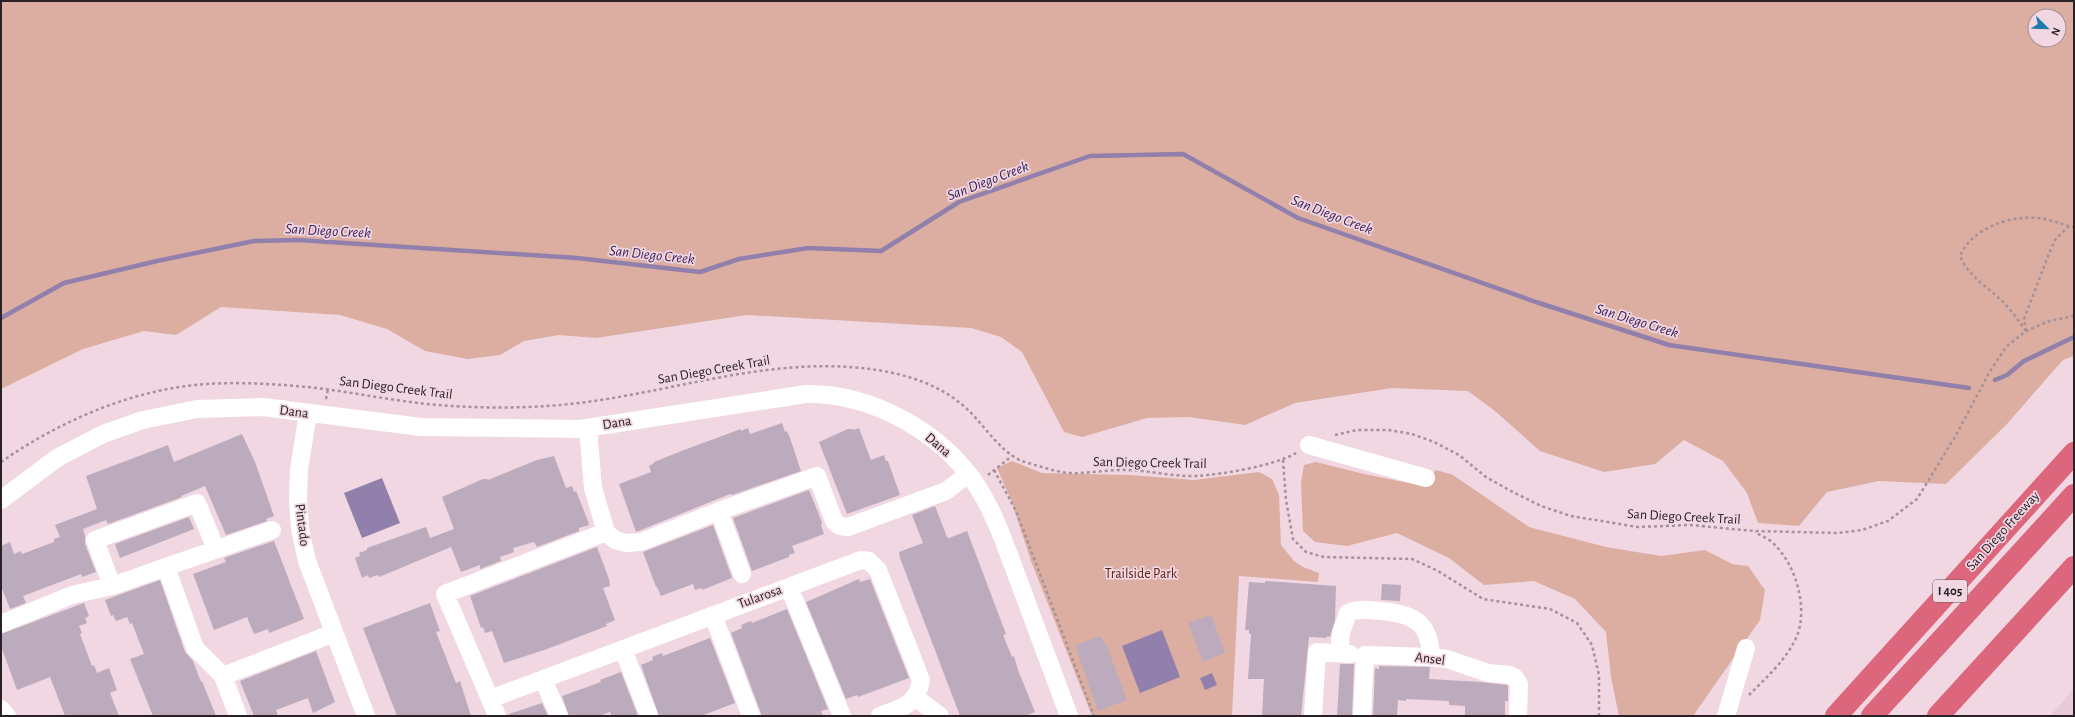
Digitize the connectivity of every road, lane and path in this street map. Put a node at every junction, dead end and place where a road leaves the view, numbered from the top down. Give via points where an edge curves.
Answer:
1 (2069, 226) junction
2 (2074, 227) edge
3 (2074, 316) edge
4 (2026, 331) junction
5 (308, 414) junction
6 (588, 428) junction
7 (1309, 445) junction
8 (2070, 455) edge
9 (1012, 456) junction
10 (1283, 460) junction
11 (1, 462) edge
12 (994, 470) junction
13 (1426, 478) dead end
14 (972, 479) junction
15 (2074, 495) edge
16 (1, 500) edge
17 (719, 511) junction
18 (272, 530) dead end
19 (1754, 531) junction
20 (606, 532) junction
21 (216, 549) junction
22 (166, 567) junction
23 (2074, 567) edge
24 (742, 574) dead end
25 (112, 586) junction
26 (789, 587) junction
27 (713, 615) junction
28 (1, 624) edge
29 (334, 633) junction
30 (1746, 648) dead end
31 (623, 649) junction
32 (1339, 653) junction
33 (1365, 655) junction
34 (1431, 657) junction
35 (223, 676) junction
36 (544, 679) junction
37 (915, 697) junction
38 (490, 699) junction
39 (1746, 699) dead end
40 (1, 709) edge
41 (7, 716) edge
42 (238, 716) edge
43 (366, 716) edge
44 (497, 716) edge
45 (559, 716) edge
46 (649, 716) edge
47 (751, 716) edge
48 (842, 716) edge
49 (880, 716) edge
50 (940, 716) edge
51 (1068, 716) edge
52 (1094, 716) edge
53 (1313, 716) edge
54 (1362, 716) edge
55 (1518, 716) edge
56 (1599, 716) edge
57 (1726, 716) edge
58 (1836, 716) edge
59 (1872, 716) edge
60 (1938, 716) edge

1 - 2 path
1 - 4 path via 2055,240 2048,256 2024,319
1 - 4 path via 2030,217 2011,219 1993,225 1972,238 1960,256 1974,277 2006,304
3 - 4 path, San Diego Creek Trail via 2049,321
4 - 19 path, San Diego Creek Trail via 2006,346 1955,437 1916,499 1888,521 1862,530 1838,533
5 - 6 street, Dana via 421,427 527,430
5 - 16 street, Dana via 239,407 197,409 143,420 104,434 57,458
5 - 29 street, Pintado via 300,468 300,529 307,561
6 - 14 street, Dana via 740,403 817,394 862,402 904,420 940,445
6 - 20 street via 593,488
7 - 10 path, San Diego Creek Trail
7 - 13 street
7 - 19 path, San Diego Creek Trail via 1357,430 1388,430 1412,434 1459,455 1486,477 1509,490 1541,506 1571,516 1638,527 1690,525
8 - 58 highway, San Diego Freeway / I 405
9 - 10 path, San Diego Creek Trail via 1019,461 1066,473 1128,470 1195,476
9 - 11 path, San Diego Creek Trail via 971,412 927,383 881,370 792,367 720,376 638,395 589,402 500,408 451,406 285,385 192,385 158,391 106,407 67,423 27,444
9 - 12 path
10 - 56 path via 1286,500 1293,539 1306,552 1324,557 1412,559 1438,571 1483,599 1550,609 1577,623 1592,645 1600,675
12 - 14 path
12 - 52 path via 1016,510
14 - 17 street via 848,527 840,526 834,521 817,476
14 - 51 street, Dana via 995,520
15 - 59 highway
17 - 20 street via 641,542 626,543 615,540
17 - 24 street
18 - 21 street
19 - 39 path via 1774,544 1788,560 1796,577 1801,607 1797,635 1778,665
20 - 38 street via 445,594
21 - 22 street
21 - 25 street via 197,503 96,540
22 - 25 street
22 - 35 street via 195,648
23 - 60 highway
25 - 28 street via 72,595
26 - 27 street, Tularosa
26 - 37 street, Tularosa via 861,560 869,560 878,570 920,680 919,692
26 - 48 street
27 - 31 street, Tularosa
27 - 47 street
29 - 35 street
29 - 43 street, Pintado
30 - 57 street
31 - 36 street, Tularosa
31 - 46 street
32 - 33 street, Ansel
32 - 34 street via 1344,622 1348,613 1357,609 1399,613 1412,617 1423,627 1431,641
32 - 53 street, Ansel via 1317,652
33 - 34 street, Ansel
33 - 54 street
34 - 55 street, Ansel via 1474,670 1515,678 1519,684
35 - 42 street
36 - 38 street, Tularosa
36 - 45 street
37 - 49 street via 902,708
37 - 50 street
38 - 44 street
40 - 41 street

